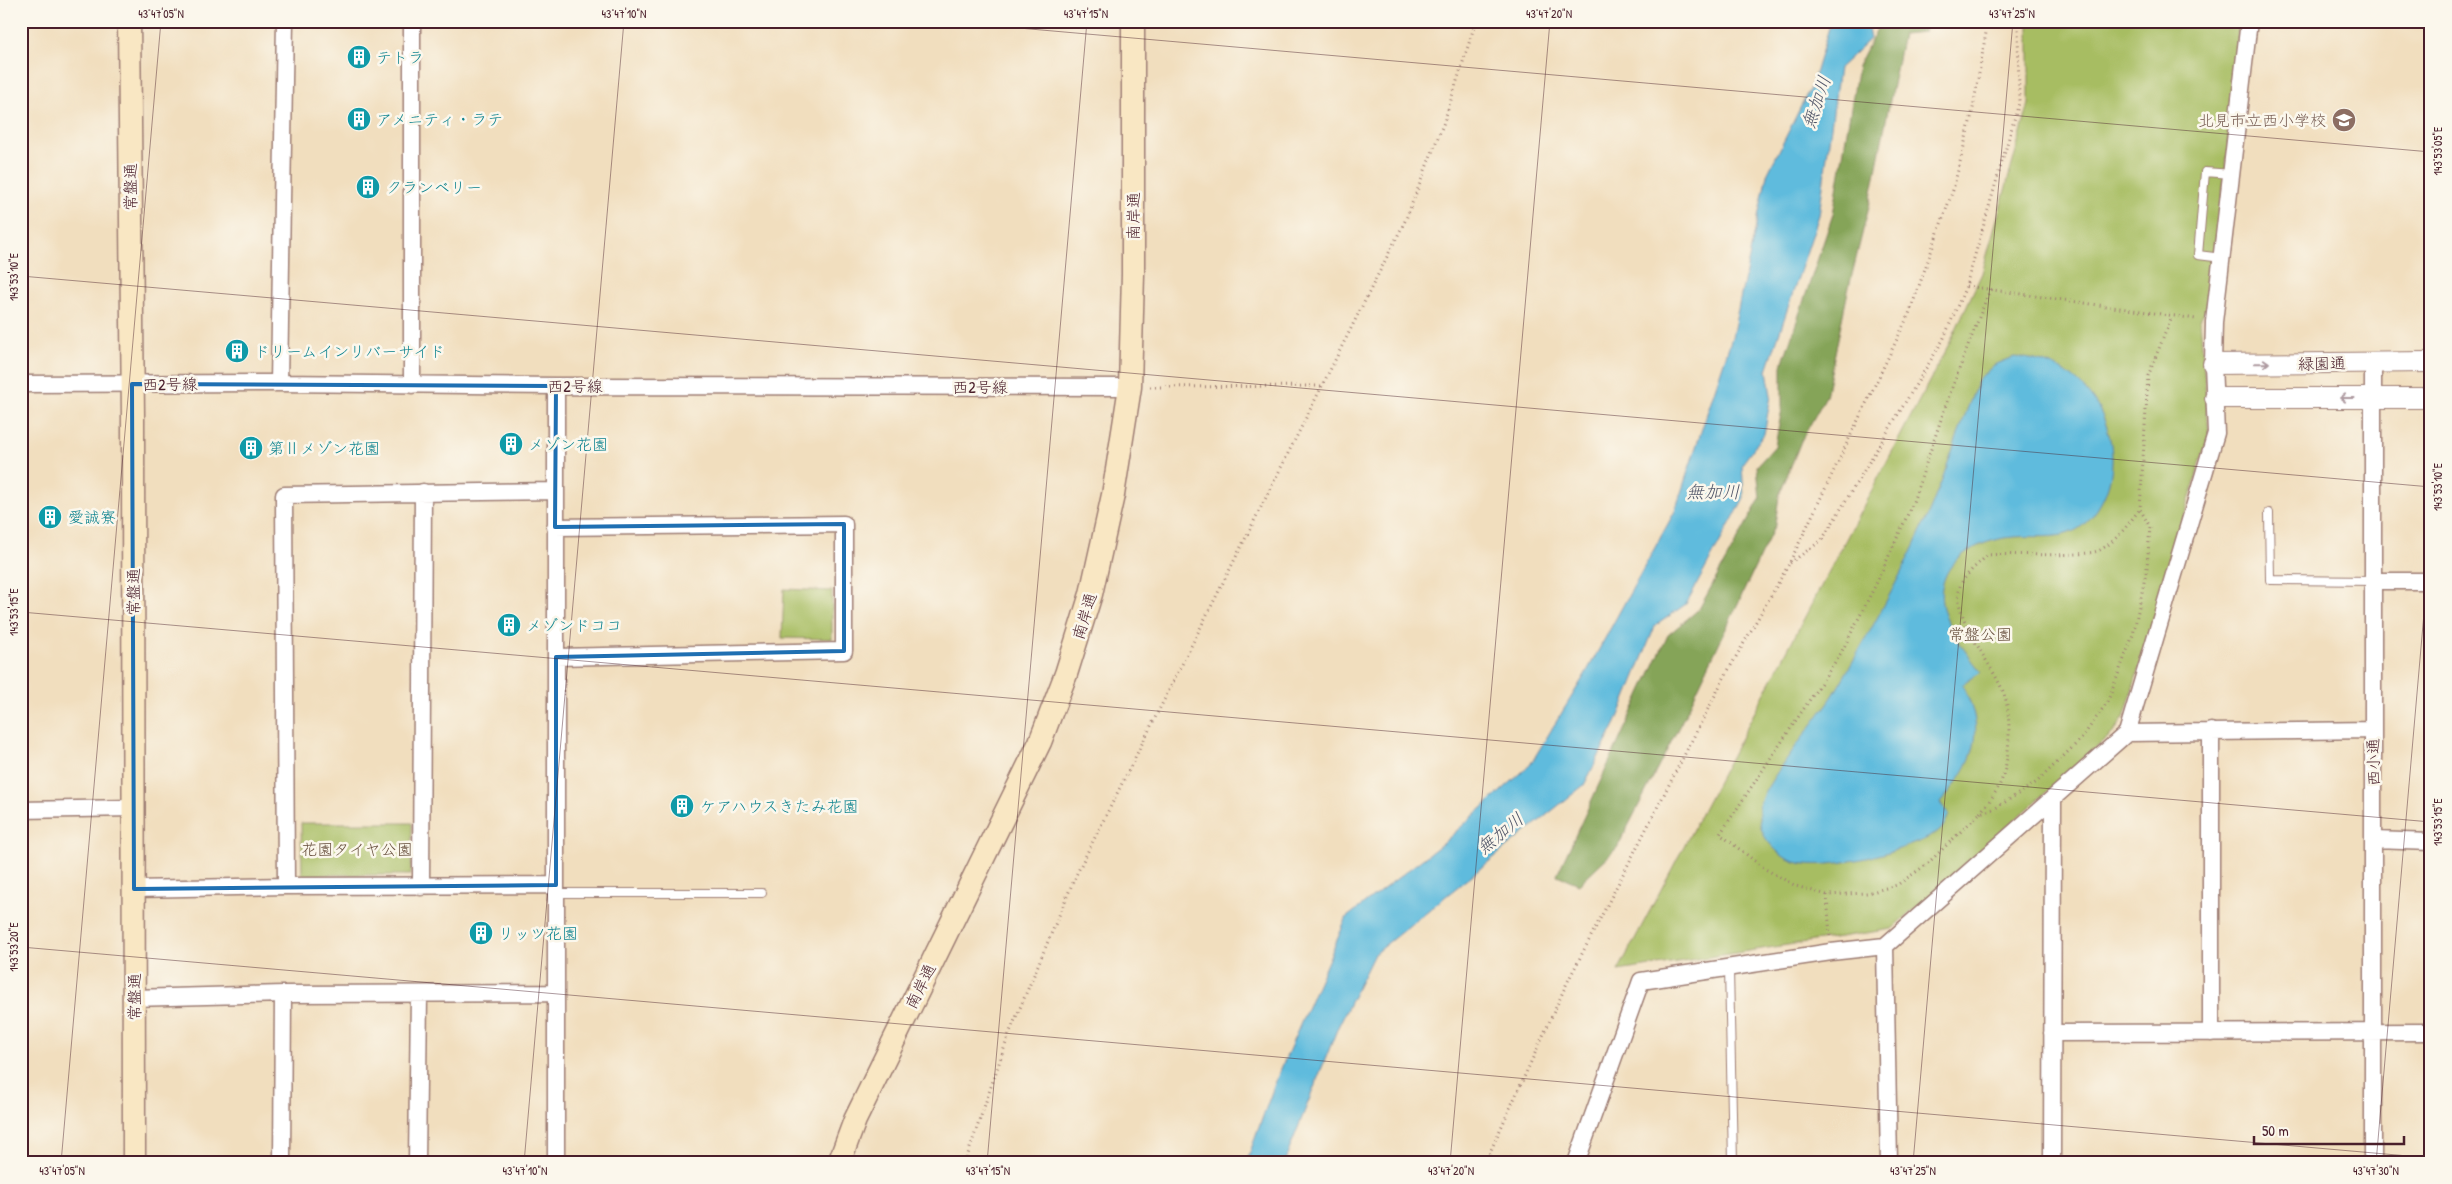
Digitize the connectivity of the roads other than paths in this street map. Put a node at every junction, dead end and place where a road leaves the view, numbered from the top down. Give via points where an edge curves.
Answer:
1 (129, 21) edge
2 (285, 21) edge
3 (412, 21) edge
4 (1133, 21) edge
5 (2249, 21) edge
6 (2232, 174) junction
7 (2223, 258) junction
8 (2373, 362) junction
9 (2431, 362) edge
10 (2213, 364) junction
11 (279, 383) junction
12 (21, 384) edge
13 (132, 384) junction
14 (412, 384) junction
15 (556, 386) junction
16 (1130, 387) junction
17 (2215, 398) junction
18 (2374, 398) junction
19 (2431, 398) edge
20 (555, 491) junction
21 (423, 492) junction
22 (2269, 513) dead end
23 (555, 527) junction
24 (2374, 581) junction
25 (2431, 581) edge
26 (556, 657) junction
27 (2372, 730) junction
28 (2211, 731) junction
29 (2127, 733) junction
30 (2053, 798) junction
31 (133, 808) junction
32 (21, 810) edge
33 (2374, 840) junction
34 (2431, 842) edge
35 (286, 886) junction
36 (421, 887) junction
37 (134, 889) junction
38 (556, 889) junction
39 (762, 893) dead end
40 (1885, 946) junction
41 (1729, 968) junction
42 (283, 994) junction
43 (556, 994) junction
44 (419, 995) junction
45 (134, 998) junction
46 (2374, 1032) junction
47 (2431, 1032) edge
48 (2052, 1033) junction
49 (2211, 1033) junction
50 (134, 1163) edge
51 (282, 1163) edge
52 (418, 1163) edge
53 (556, 1163) edge
54 (839, 1163) edge
55 (1576, 1163) edge
56 (1733, 1163) edge
57 (1889, 1163) edge
58 (2052, 1163) edge
59 (2373, 1163) edge

1 - 13 main road, 常盤通
2 - 11 street
3 - 14 street
4 - 16 main road, 南岸通
5 - 6 street
6 - 7 street
6 - 7 lane via 2205,172 2198,255
7 - 10 street via 2214,322
8 - 9 street, 緑園通
10 -> 8 street, 緑園通
8 - 18 street, 西小通
10 - 17 street
11 - 13 street, 西2号線
11 - 14 street, 西2号線
12 - 13 street, 西2号線
13 - 31 main road, 常盤通
14 - 15 street, 西2号線
15 - 16 street, 西2号線
15 - 20 street
16 - 54 main road, 南岸通 via 1112,504 1091,594 1066,674 1040,742 855,1120
18 -> 17 street
17 - 29 street via 2216,433
18 - 19 street
18 - 24 street, 西小通
20 - 21 street
20 - 23 street
21 - 35 street via 284,495
21 - 36 street
22 - 24 lane via 2270,580
23 - 26 street
23 - 26 street via 844,524 844,651
24 - 25 street
24 - 27 street, 西小通
26 - 38 street
27 - 28 street
27 - 33 street, 西小通
28 - 29 street
28 - 49 street
29 - 30 street
30 - 40 street
30 - 48 street
31 - 32 street
31 - 37 main road, 常盤通
33 - 34 street
33 - 46 street, 西小通
35 - 36 street
35 - 37 street
36 - 38 street
37 - 45 main road, 常盤通
38 - 39 lane
38 - 43 street
40 - 41 street
40 - 57 street
41 - 55 street via 1642,982
41 - 56 lane
42 - 44 street
42 - 45 street
42 - 51 street
43 - 44 street
43 - 53 street
44 - 52 street
45 - 50 main road, 常盤通
46 - 47 street
46 - 49 street
46 - 59 street, 西小通
48 - 49 street
48 - 58 street

